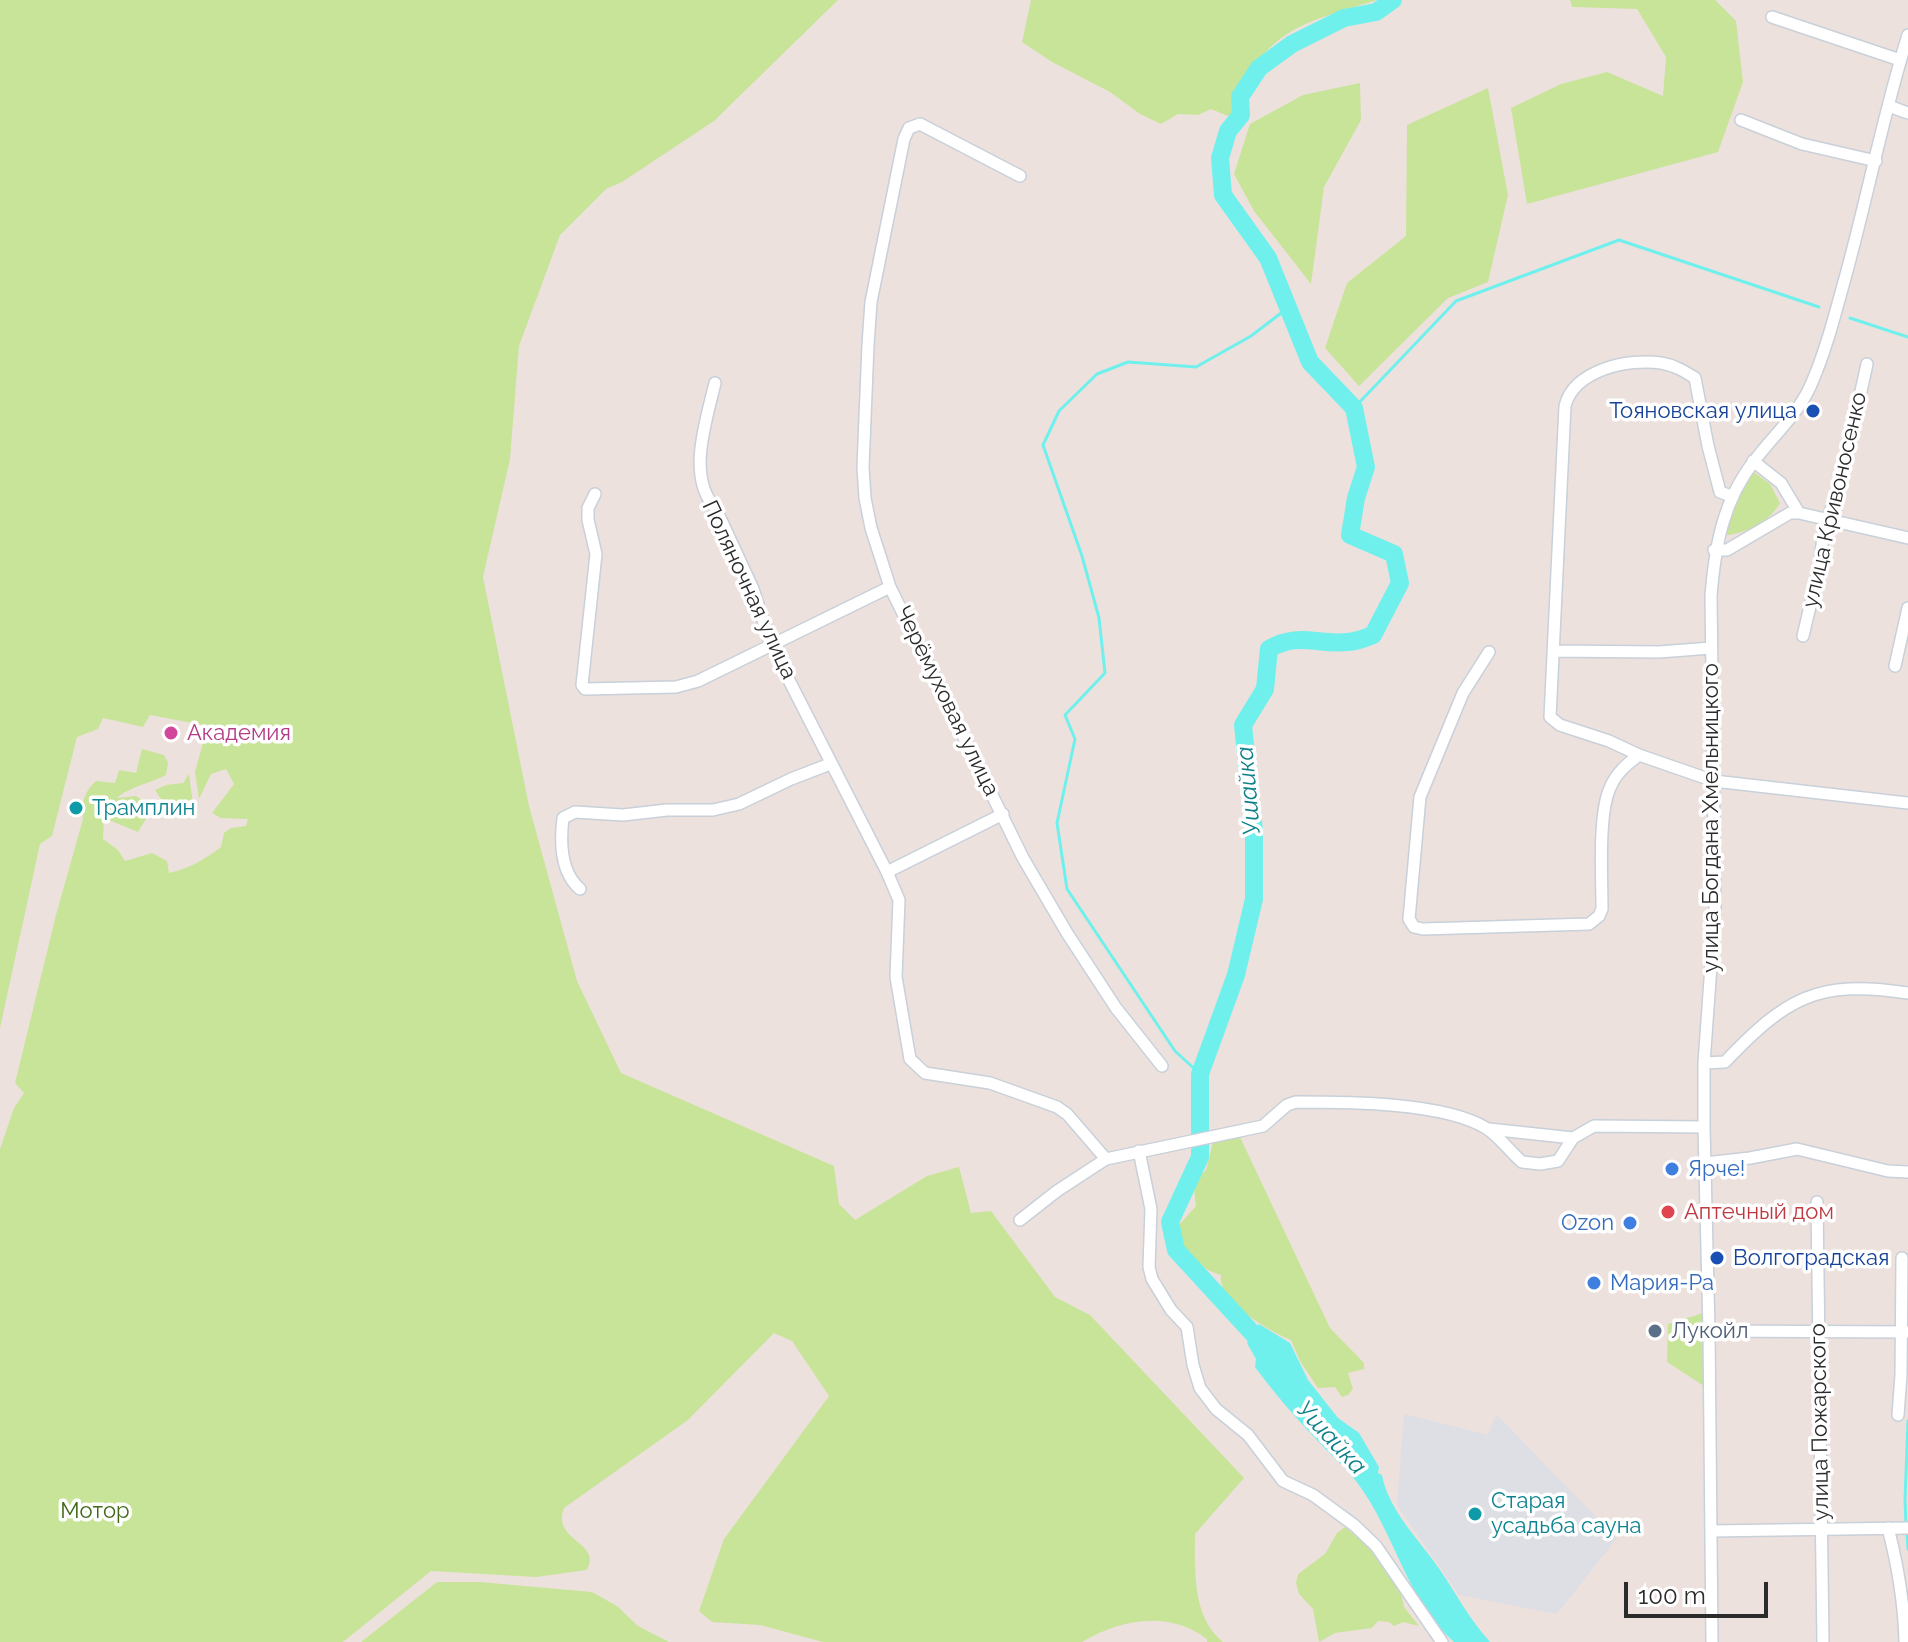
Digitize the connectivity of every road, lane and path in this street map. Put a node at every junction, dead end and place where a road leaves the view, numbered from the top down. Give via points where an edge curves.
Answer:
1 (1772, 17) dead end
2 (1908, 35) edge
3 (1900, 60) junction
4 (1889, 106) junction
5 (1908, 113) edge
6 (1741, 120) dead end
7 (1876, 161) junction
8 (1020, 176) dead end
9 (1867, 364) dead end
10 (715, 383) dead end
11 (1753, 461) junction
12 (595, 494) dead end
13 (1731, 496) junction
14 (1799, 513) junction
15 (1828, 519) junction
16 (1908, 538) edge
17 (1714, 550) junction
18 (890, 587) junction
19 (1908, 608) edge
20 (1803, 636) dead end
21 (771, 645) junction
22 (1711, 648) junction
23 (1553, 651) junction
24 (1489, 652) dead end
25 (1895, 666) dead end
26 (1639, 755) junction
27 (830, 764) junction
28 (1714, 781) junction
29 (1908, 803) edge
30 (1003, 814) junction
31 (887, 872) junction
32 (580, 889) dead end
33 (1908, 993) edge
34 (1704, 1063) junction
35 (1162, 1066) dead end
36 (1704, 1127) junction
37 (1489, 1129) junction
38 (1573, 1138) junction
39 (1139, 1151) junction
40 (1106, 1159) junction
41 (1705, 1163) junction
42 (1908, 1172) edge
43 (1817, 1202) dead end
44 (1020, 1220) dead end
45 (1902, 1258) dead end
46 (1709, 1331) junction
47 (1817, 1331) junction
48 (1904, 1332) edge
49 (1898, 1415) dead end
50 (1888, 1528) junction
51 (1908, 1528) edge
52 (1823, 1530) junction
53 (1712, 1531) junction
54 (1442, 1642) edge
55 (1712, 1642) edge
56 (1823, 1642) edge
57 (1905, 1642) edge

1 - 3 street
2 - 3 street, улица Богдана Хмельницкого
3 - 4 street, улица Богдана Хмельницкого
4 - 5 street
4 - 7 street, улица Богдана Хмельницкого
6 - 7 street via 1802,144
7 - 11 street, улица Богдана Хмельницкого via 1809,388
8 - 18 street, Черёмуховая улица via 920,124 909,128 904,139 871,302 862,435 865,498
9 - 15 street, улица Кривоносенко
10 - 21 street, Поляночная улица via 702,446 703,490 753,589
11 - 13 street, улица Богдана Хмельницкого
11 - 14 street via 1781,483
12 - 21 street via 588,508 596,554 585,689 676,687
13 - 17 street, улица Богдана Хмельницкого
13 - 23 street via 1720,492 1695,378 1675,367 1635,362 1596,373 1572,388 1565,406
14 - 15 street
14 - 17 street via 1772,521 1727,550
15 - 16 street
15 - 20 street, улица Кривоносенко
17 - 22 street, улица Богдана Хмельницкого
18 - 21 street
18 - 30 street, Черёмуховая улица
19 - 25 street
21 - 27 street, Поляночная улица
22 - 23 street
22 - 28 street, улица Богдана Хмельницкого
23 - 26 street via 1552,720
24 - 26 street via 1463,693 1420,797 1409,919 1414,927 1589,924 1602,909 1609,789 1622,768
26 - 28 street
27 - 31 street, Поляночная улица
27 - 32 street via 713,810 575,812 563,818 562,853 570,880
28 - 29 street
28 - 34 street, улица Богдана Хмельницкого via 1715,910
30 - 31 street
30 - 35 street, Черёмуховая улица via 1067,933
31 - 40 street, Поляночная улица via 899,900 896,977 910,1059 925,1073 990,1083 1057,1107
33 - 34 street via 1854,987 1794,1001 1725,1062
34 - 36 street, улица Богдана Хмельницкого
36 - 38 street via 1594,1126
36 - 41 street, улица Богдана Хмельницкого
37 - 38 street
37 - 38 street via 1522,1162 1540,1164 1558,1161
37 - 39 street via 1434,1111 1319,1102 1290,1104 1263,1126
39 - 40 street
39 - 54 street via 1151,1209 1152,1279 1187,1327 1200,1388 1248,1435 1283,1481 1313,1495 1376,1546
40 - 44 street
41 - 42 street via 1797,1149
41 - 46 street, улица Богдана Хмельницкого
43 - 47 street, улица Пожарского
45 - 48 street
46 - 47 street
46 - 53 street, улица Богдана Хмельницкого
47 - 48 street
47 - 52 street, улица Пожарского
48 - 49 street
50 - 51 street
50 - 52 street
50 - 57 street via 1899,1571
52 - 53 street
52 - 56 street, улица Пожарского
53 - 55 street, улица Богдана Хмельницкого

